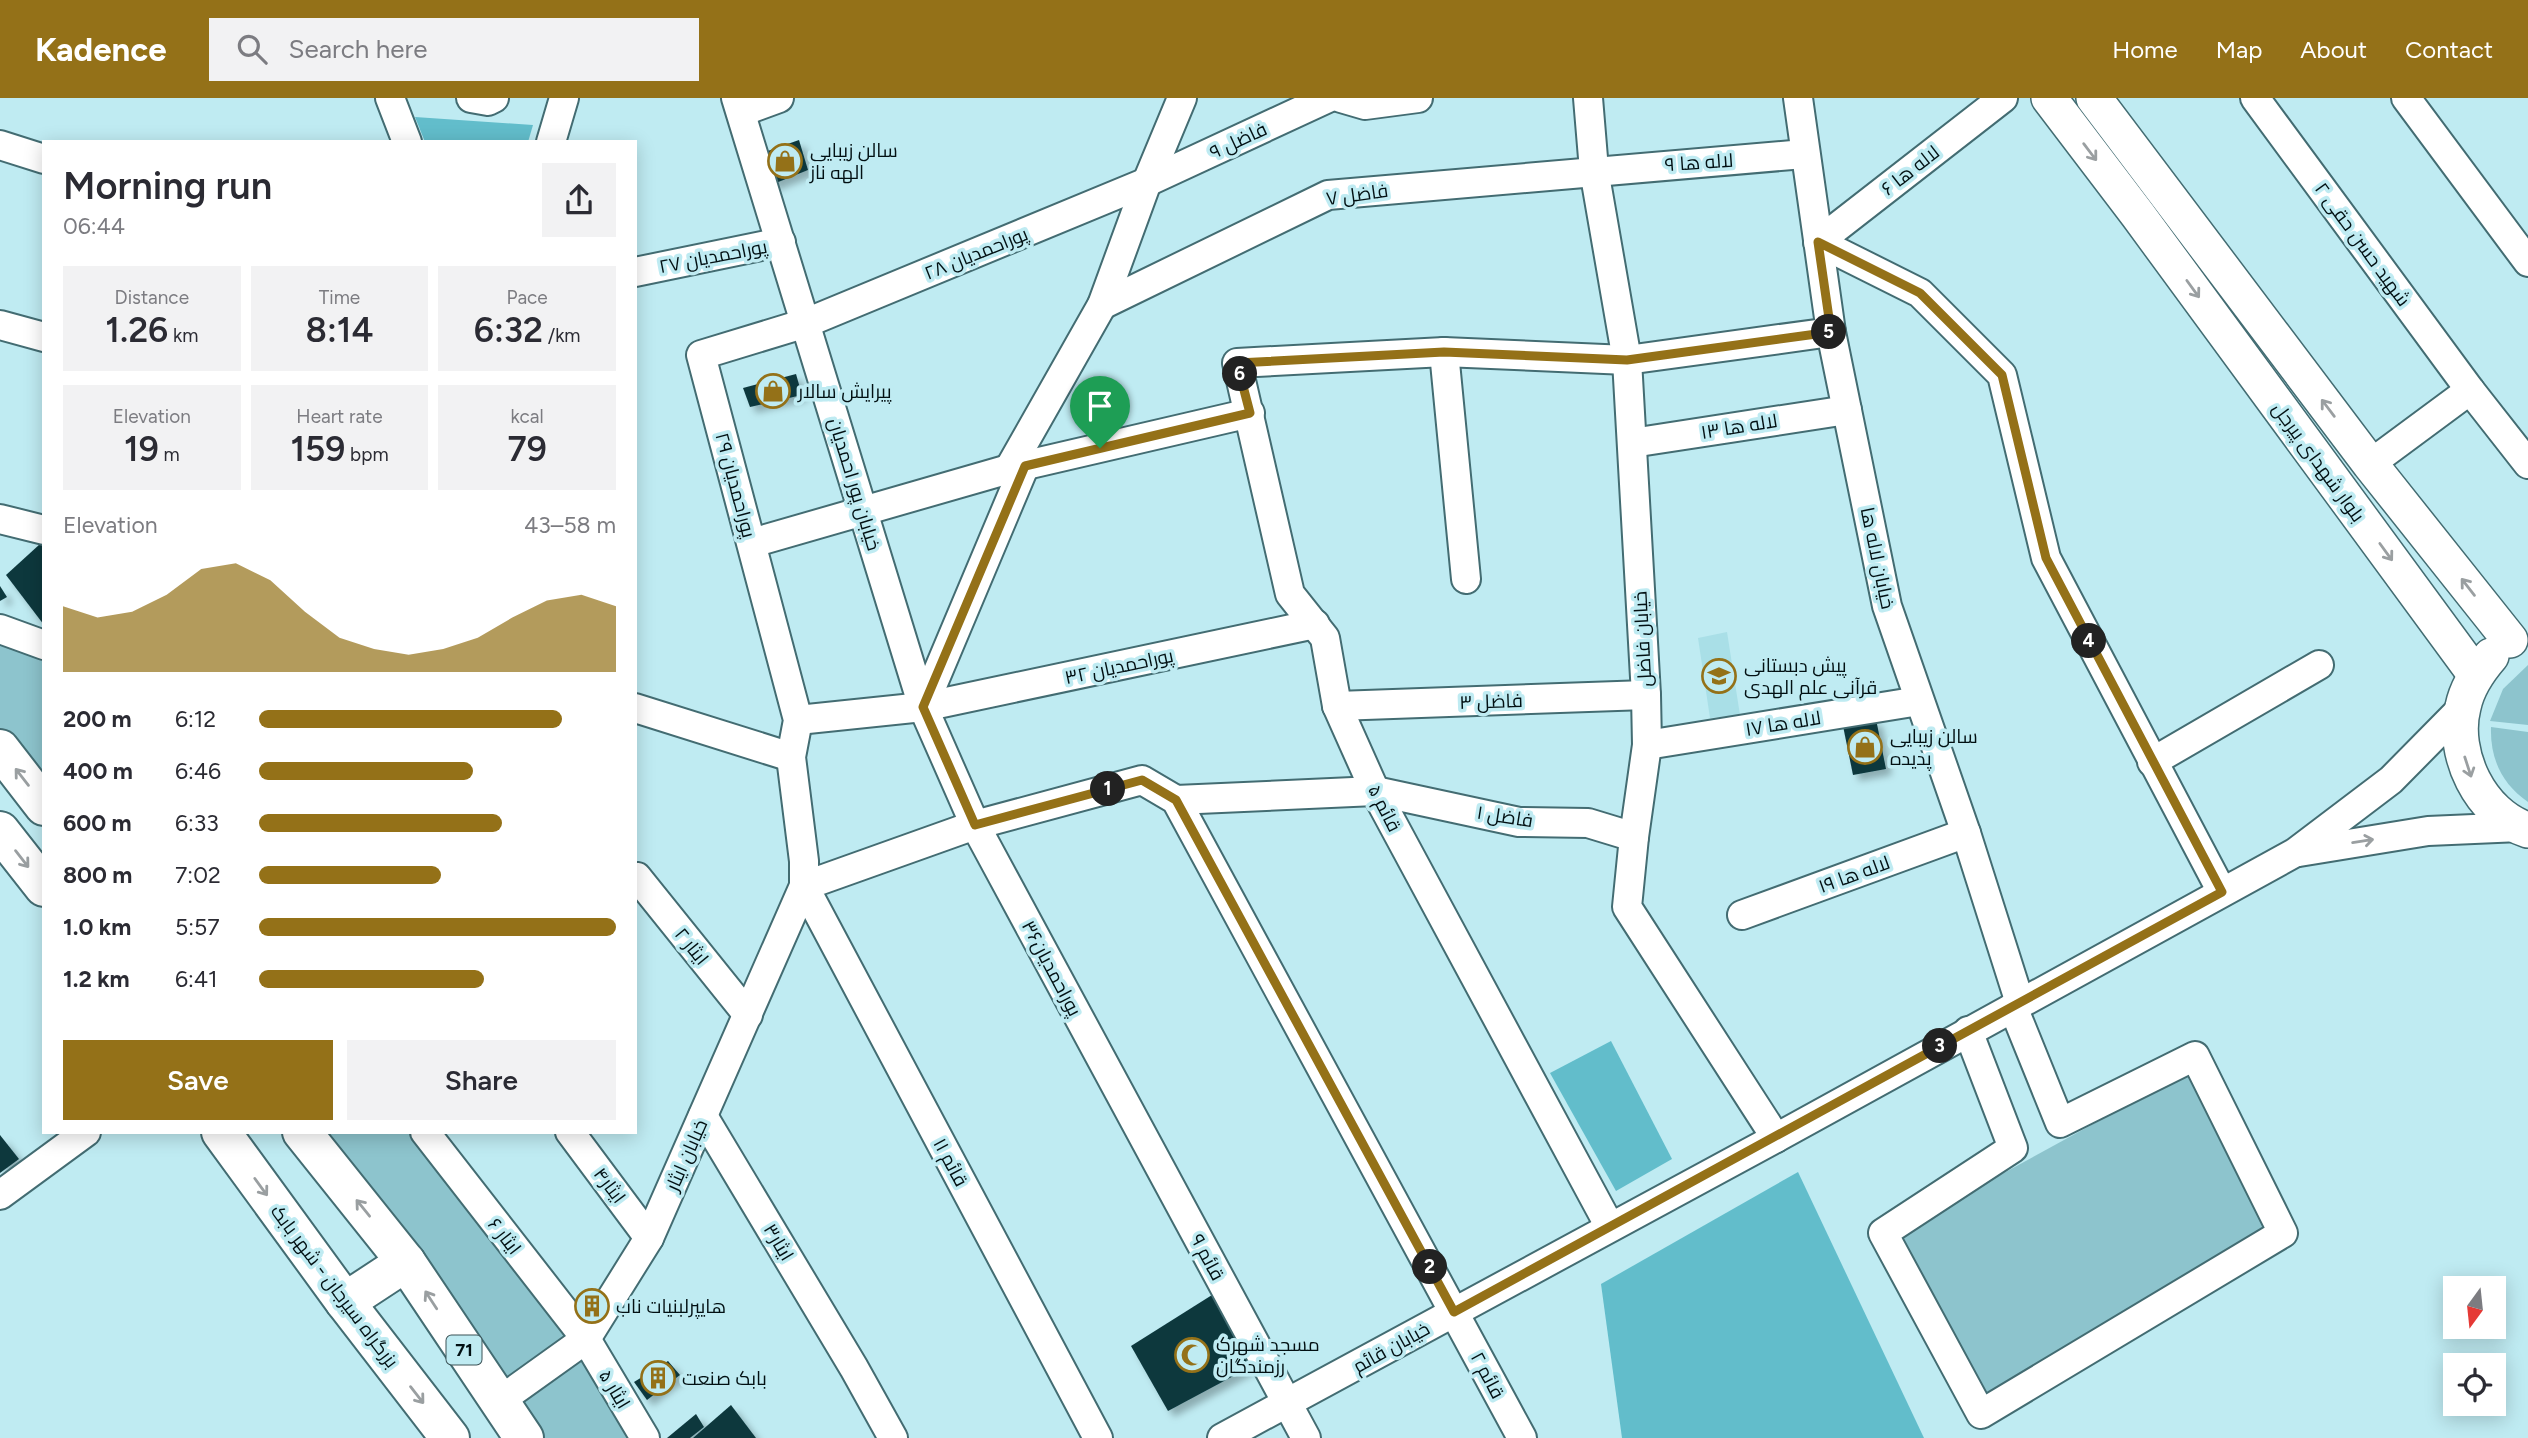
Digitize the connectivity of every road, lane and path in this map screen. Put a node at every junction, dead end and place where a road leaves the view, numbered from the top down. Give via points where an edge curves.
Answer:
1 (390, 98) edge
2 (471, 98) edge
3 (494, 98) edge
4 (564, 98) edge
5 (779, 98) edge
6 (1182, 98) edge
7 (1328, 98) edge
8 (1341, 98) edge
9 (1418, 98) edge
10 (1588, 98) edge
11 (1798, 98) edge
12 (2003, 98) edge
13 (2049, 98) edge
14 (2094, 98) edge
15 (2255, 98) edge
16 (2406, 98) edge
17 (739, 105) edge
18 (406, 140) edge
19 (552, 140) edge
20 (0, 145) edge
21 (1804, 154) junction
22 (42, 158) edge
23 (1594, 170) junction
24 (1147, 182) junction
25 (2169, 198) junction
26 (2138, 215) junction
27 (2192, 228) junction
28 (781, 242) junction
29 (1818, 242) junction
30 (2164, 249) junction
31 (2528, 262) edge
32 (641, 271) edge
33 (1102, 305) junction
34 (806, 323) junction
35 (0, 325) edge
36 (1831, 332) junction
37 (42, 336) edge
38 (1444, 352) junction
39 (1627, 360) junction
40 (2470, 390) junction
41 (1847, 410) junction
42 (1250, 413) junction
43 (1632, 443) junction
44 (2370, 464) junction
45 (2528, 464) edge
46 (1017, 467) junction
47 (863, 512) junction
48 (0, 519) edge
49 (42, 530) edge
50 (751, 543) junction
51 (1466, 579) dead end
52 (1315, 624) junction
53 (0, 629) edge
54 (2519, 635) edge
55 (42, 644) edge
56 (2319, 665) dead end
57 (2475, 674) junction
58 (1646, 695) junction
59 (1919, 701) junction
60 (1337, 706) junction
61 (923, 707) junction
62 (2462, 708) junction
63 (637, 709) edge
64 (798, 720) junction
65 (1647, 745) junction
66 (0, 749) edge
67 (791, 757) junction
68 (2152, 762) junction
69 (1375, 791) junction
70 (1176, 800) junction
71 (42, 803) edge
72 (975, 825) junction
73 (2524, 829) edge
74 (0, 831) edge
75 (1966, 833) junction
76 (1634, 837) junction
77 (2296, 852) junction
78 (804, 873) junction
79 (637, 877) edge
80 (42, 884) edge
81 (2222, 892) junction
82 (1742, 915) dead end
83 (2016, 1005) junction
84 (748, 1015) junction
85 (1968, 1031) junction
86 (1128, 1111) joint
87 (704, 1116) junction
88 (83, 1134) edge
89 (222, 1134) edge
90 (304, 1134) edge
91 (427, 1134) edge
92 (571, 1134) edge
93 (1776, 1138) junction
94 (0, 1195) edge
95 (1610, 1227) junction
96 (649, 1238) junction
97 (406, 1262) junction
98 (345, 1302) junction
99 (1454, 1312) junction
100 (586, 1339) junction
101 (498, 1402) junction
102 (1287, 1404) junction
103 (450, 1438) edge
104 (524, 1438) edge
105 (645, 1438) edge
106 (893, 1438) edge
107 (1098, 1438) edge
108 (1222, 1438) edge
109 (1306, 1438) edge
110 (1522, 1438) edge

1 - 18 street
2 - 3 street
4 - 19 street
5 - 17 street
6 - 24 street
7 - 24 street, فاضل ۹
8 - 9 street via 1365,105
10 - 23 street, خیابان فاضل
11 - 21 street, خیابان لاله ها
12 - 29 street, لاله ها ۶
13 -> 26 main road, بلوار شهدای پیرجل
14 - 25 main road, بلوار شهدای پیرجل
15 - 40 street, شهید حسن حقی ۲
16 - 31 street
17 - 28 street, خیابان پور احمدیان
20 - 22 street
21 - 23 street, لاله ها ۹
21 - 29 street, خیابان لاله ها
23 - 33 street, فاضل ۷ via 1328,195
23 - 39 street, خیابان فاضل
24 - 33 street
24 - 34 street, پوراحمدیان ۲۸
25 - 26 main road via 2163,216 2147,219
25 - 27 main road, بلوار شهدای پیرجل
26 - 30 main road, بلوار شهدای پیرجل
27 - 30 main road via 2174,228 2167,233
44 -> 27 main road, بلوار شهدای پیرجل
28 - 32 street, پوراحمدیان ۲۷
28 - 34 street, خیابان پور احمدیان
29 - 36 street, خیابان لاله ها
29 - 68 street via 1920,293 2002,375 2046,558
30 -> 57 main road, بلوار شهدای پیرجل
33 - 46 street
34 - 47 street, خیابان پور احمدیان
34 - 50 street, پوراحمدیان ۲۹ via 702,355
35 - 37 street
36 - 39 street
36 - 41 street, خیابان لاله ها
38 - 39 street
38 - 42 street, قائم ۵ via 1237,363
38 - 51 street
39 - 43 street, خیابان فاضل
40 - 44 street
40 - 45 street, شهید حسن حقی ۲
41 - 43 street, لاله ها ۱۳
41 - 59 street, خیابان لاله ها via 1887,606
42 - 46 street
42 - 52 street, قائم ۵ via 1290,594
43 - 58 street, خیابان فاضل
54 -> 44 main road, بلوار شهدای پیرجل
46 - 47 street
46 - 61 street
47 - 50 street
47 - 61 street, خیابان پور احمدیان
48 - 49 street
50 - 64 street, پوراحمدیان ۲۹
52 - 60 street, قائم ۵ via 1325,638
52 - 61 street, پوراحمدیان ۳۲
53 - 55 street
54 - 57 main road via 2498,647
56 - 68 street
57 - 62 main road
58 - 60 street, فاضل ۳
58 - 65 street, خیابان فاضل
59 - 65 street, لاله ها ۱۷
59 - 75 street, خیابان لاله ها
60 - 69 street, قائم ۵
61 - 64 street, پوراحمدیان ۳۲
61 - 72 street, خیابان پور احمدیان
62 -> 73 main road via 2460,743 2471,777 2491,806
62 - 77 street via 2391,780
63 - 67 street
64 - 67 street
65 - 76 street, خیابان فاضل
71 -> 66 highway
67 - 78 street
68 - 81 street
69 - 70 street, فاضل ۱
69 - 76 street, فاضل ۱ via 1519,822 1588,823
69 - 95 street, قائم ۵
70 - 72 street via 1142,780
70 - 99 street, قائم ۲
72 - 78 street
72 - 86 street, پوراحمدیان۳۶
77 -> 73 street via 2428,831
74 -> 80 highway
75 - 82 street, لاله ها ۱۹
75 - 83 street, خیابان لاله ها
76 - 93 street, خیابان فاضل via 1627,907
77 - 81 street, خیابان قائم
78 - 84 street, خیابان ایثار
78 - 107 street, قائم ۱۱
79 - 84 street, ایثار ۲
81 - 83 street, خیابان قائم
83 - 85 street, خیابان قائم
83 - 85 street, خیابان لاله ها via 2060,1123 2195,1056 2283,1233 1981,1414 1883,1233 2013,1148
84 - 87 street, خیابان ایثار
85 - 93 street, خیابان قائم
86 - 102 street, قائم ۹
87 - 96 street, خیابان ایثار
87 - 106 street, ایثار۳
88 - 94 street
89 -> 98 highway, بزرگراه سیرجان - شهر بابک
97 -> 90 highway, 71
91 - 100 street, ایثار ۶
92 - 96 street, ایثار۴
93 - 95 street, خیابان قائم
95 - 99 street, خیابان قائم
96 - 100 street, خیابان ایثار
97 - 98 highway
101 -> 97 highway, 71
98 -> 103 highway, بزرگراه سیرجان - شهر بابک
99 - 102 street, خیابان قائم
99 - 110 street, قائم ۲
100 - 101 street, خیابان ایثار
100 - 105 street, ایثار ۵
101 - 104 highway, 71
102 - 108 street, خیابان قائم
102 - 109 street, قائم ۹

